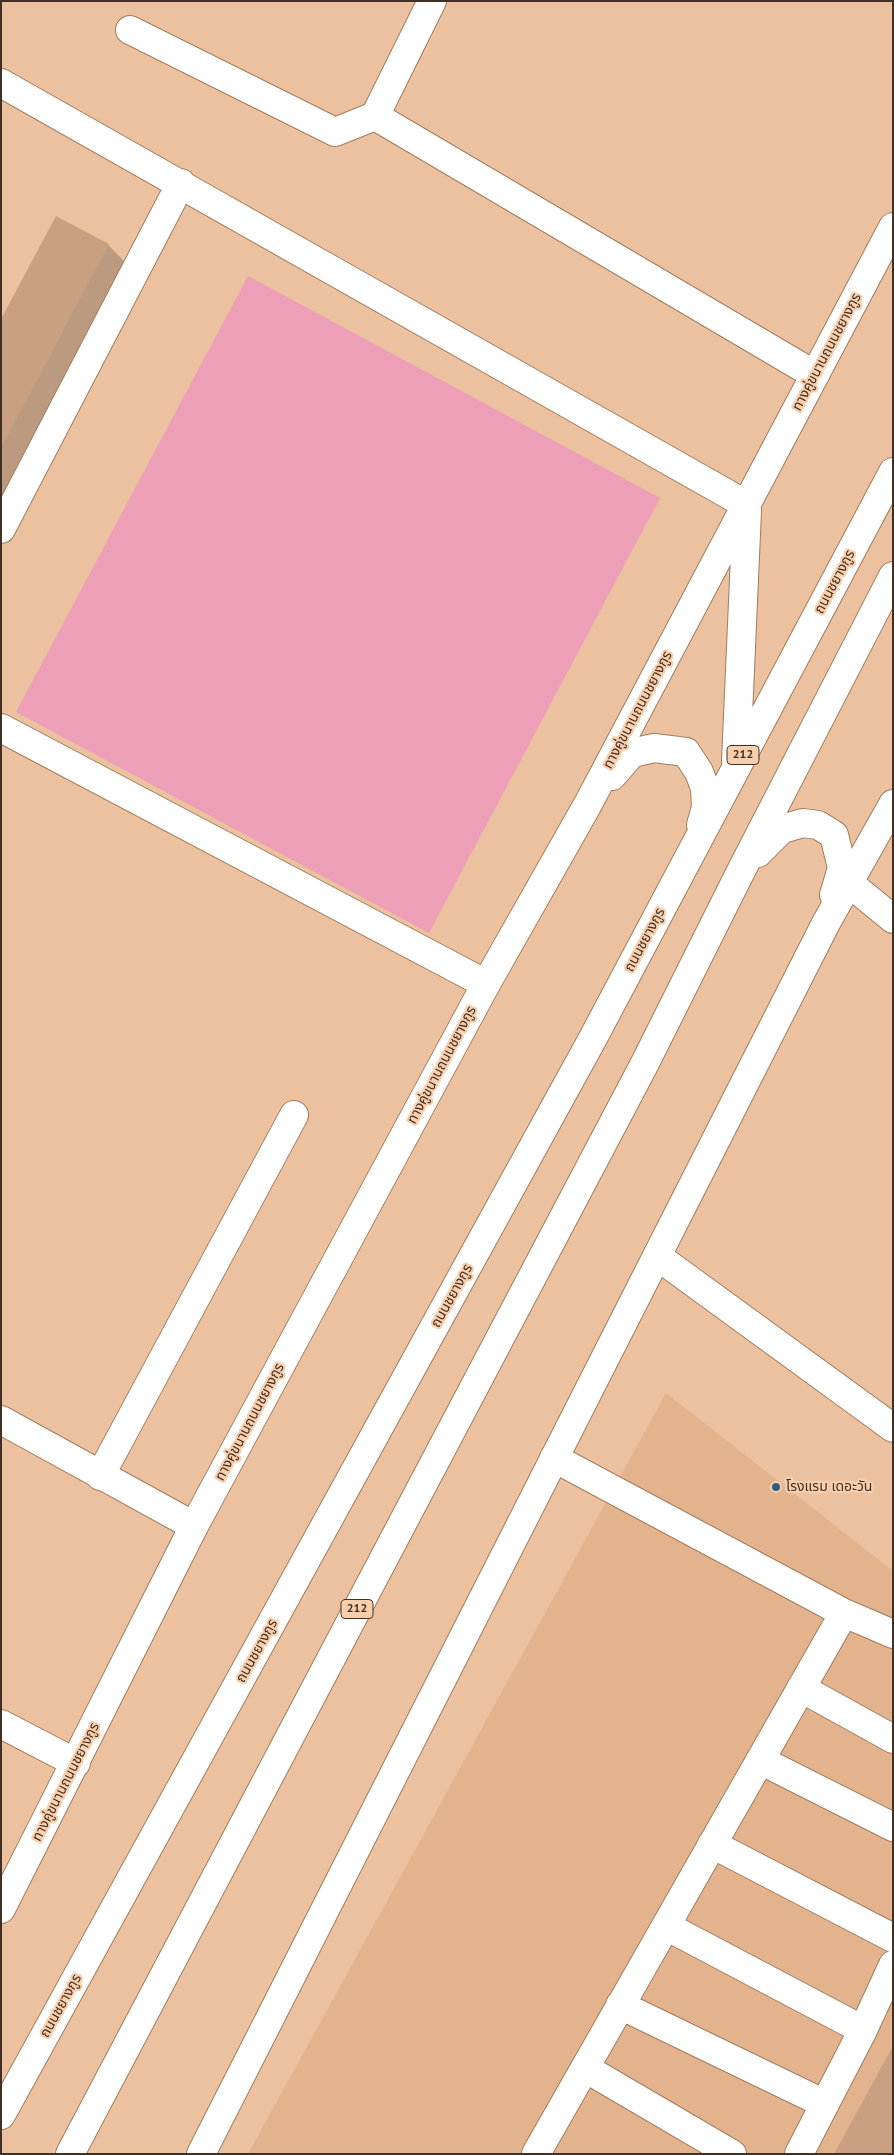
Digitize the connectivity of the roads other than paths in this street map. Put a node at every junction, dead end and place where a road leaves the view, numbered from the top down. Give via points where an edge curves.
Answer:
1 (432, 1) edge
2 (130, 30) dead end
3 (1, 83) edge
4 (375, 116) junction
5 (182, 183) junction
6 (893, 227) edge
7 (815, 374) junction
8 (893, 472) edge
9 (747, 505) junction
10 (1, 529) edge
11 (893, 576) edge
12 (1, 728) edge
13 (736, 769) junction
14 (588, 804) junction
15 (893, 804) edge
16 (695, 848) junction
17 (740, 873) junction
18 (849, 883) junction
19 (893, 919) edge
20 (826, 923) junction
21 (486, 984) junction
22 (294, 1115) dead end
23 (657, 1256) junction
24 (1, 1420) edge
25 (892, 1428) edge
26 (554, 1458) junction
27 (100, 1476) junction
28 (194, 1526) junction
29 (844, 1613) junction
30 (893, 1634) edge
31 (801, 1688) junction
32 (1, 1724) edge
33 (893, 1739) edge
34 (760, 1760) junction
35 (76, 1764) junction
36 (893, 1827) edge
37 (712, 1844) junction
38 (1, 1909) edge
39 (666, 1926) junction
40 (893, 1938) edge
41 (893, 1965) edge
42 (620, 2005) junction
43 (863, 2030) junction
44 (585, 2068) junction
45 (825, 2104) junction
46 (1, 2115) edge
47 (70, 2154) edge
48 (201, 2154) edge
49 (536, 2154) edge
50 (732, 2154) edge
51 (799, 2154) edge

1 - 4 main road
2 - 4 main road via 335,132
3 - 5 main road
4 - 7 main road
5 - 9 main road
5 - 10 main road
6 - 7 main road, ทางคู่ขนานถนนชยางกูร
7 - 9 main road, ทางคู่ขนานถนนชยางกูร
8 - 13 main road, ถนนชยางกูร / 212
9 - 13 main road
9 - 14 main road, ทางคู่ขนานถนนชยางกูร
11 - 17 main road, 212
12 - 21 main road
13 - 16 main road, ถนนชยางกูร / 212
14 - 16 main road via 632,753 654,748 686,752 705,788 706,807
14 - 21 main road, ทางคู่ขนานถนนชยางกูร
15 - 18 main road
16 - 46 main road, ถนนชยางกูร / 212
17 - 20 main road via 782,829 803,823 818,825 834,835 842,868
17 - 47 main road, 212 via 645,1064
18 - 19 main road
18 - 20 main road
20 - 23 main road
21 - 28 main road, ทางคู่ขนานถนนชยางกูร
22 - 27 main road
23 - 25 main road
23 - 26 main road
24 - 27 main road
26 - 29 main road
26 - 48 main road
27 - 28 main road
28 - 35 main road, ทางคู่ขนานถนนชยางกูร
29 - 30 main road
29 - 31 main road
31 - 33 main road
31 - 34 main road
32 - 35 main road
34 - 36 main road
34 - 37 main road
35 - 38 main road, ทางคู่ขนานถนนชยางกูร
37 - 39 main road
37 - 40 main road
39 - 42 main road
39 - 43 main road
41 - 43 main road
42 - 44 main road
42 - 45 main road
43 - 45 main road
44 - 49 main road
44 - 50 main road
45 - 51 main road

